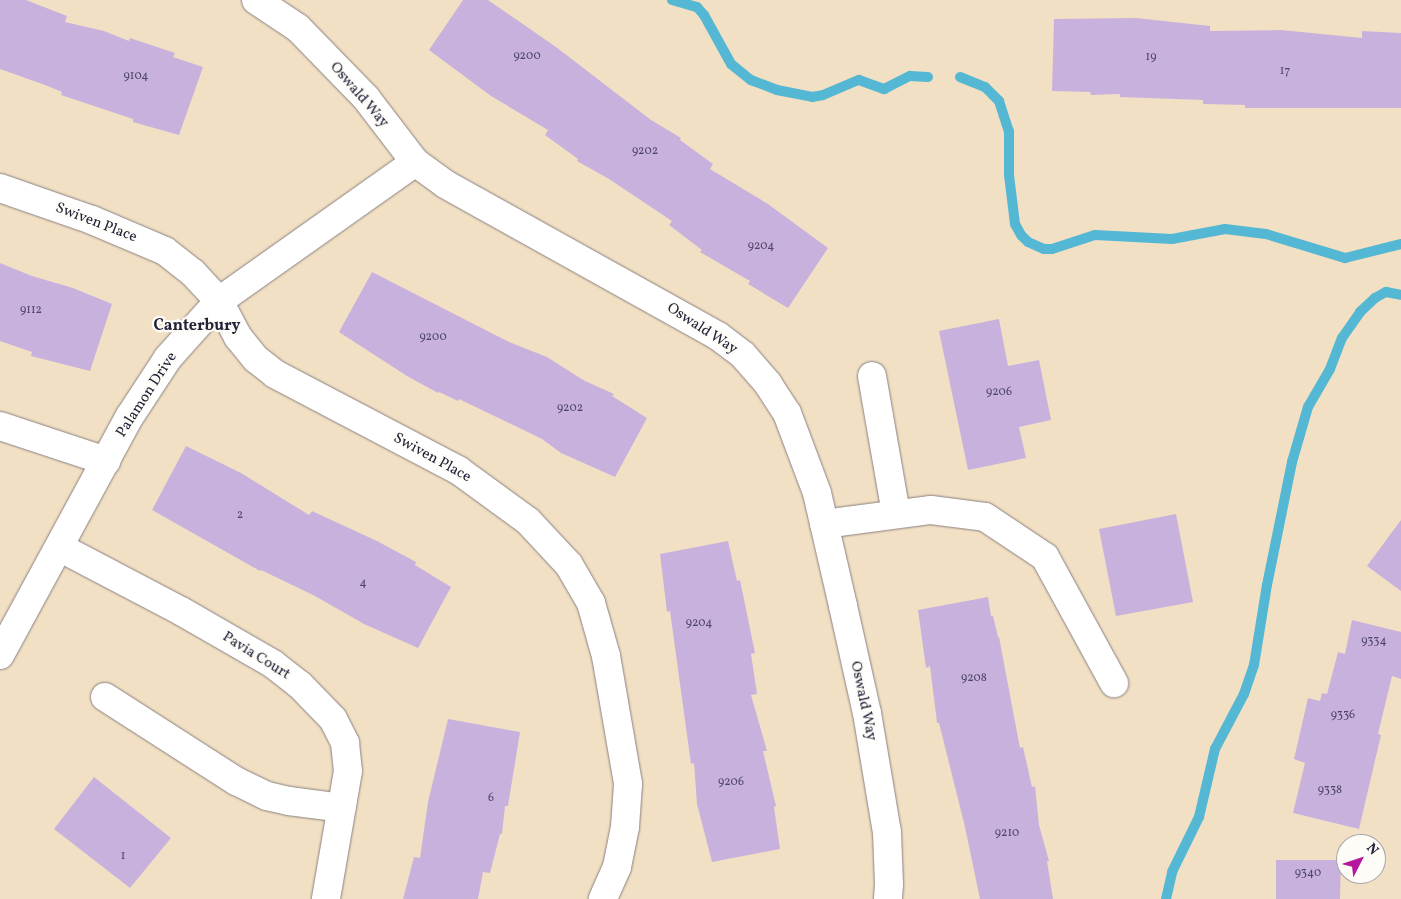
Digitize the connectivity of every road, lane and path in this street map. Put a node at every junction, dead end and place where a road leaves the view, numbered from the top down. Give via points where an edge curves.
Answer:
1 (256, 0) edge
2 (415, 162) junction
3 (0, 188) edge
4 (219, 301) junction
5 (872, 376) dead end
6 (0, 426) edge
7 (106, 461) junction
8 (896, 514) junction
9 (824, 524) junction
10 (58, 548) junction
11 (0, 655) edge
12 (1114, 683) dead end
13 (106, 697) dead end
14 (342, 808) junction
15 (326, 899) edge
16 (603, 899) edge
17 (888, 899) edge

1 - 2 street, Oswald Way via 298,28 366,98
2 - 4 street, Palamon Drive
2 - 9 street, Oswald Way via 445,184 680,312 743,355 787,413
3 - 4 street, Swiven Place via 101,223 166,251 193,273
4 - 7 street, Palamon Drive via 168,358 130,416
4 - 16 street, Swiven Place via 238,337 256,359 275,374 458,470 528,521 569,564 591,603 606,656 628,784 625,827 617,867
5 - 8 street
6 - 7 street
7 - 10 street, Palamon Drive
8 - 9 street
8 - 12 street via 931,510 985,517 1045,557
9 - 17 street, Oswald Way via 867,713 887,832
10 - 11 street, Palamon Drive
10 - 14 street, Pavia Court via 181,611 273,664 300,685 333,718 345,743 348,771
13 - 14 street via 236,781 267,796
14 - 15 street, Pavia Court

